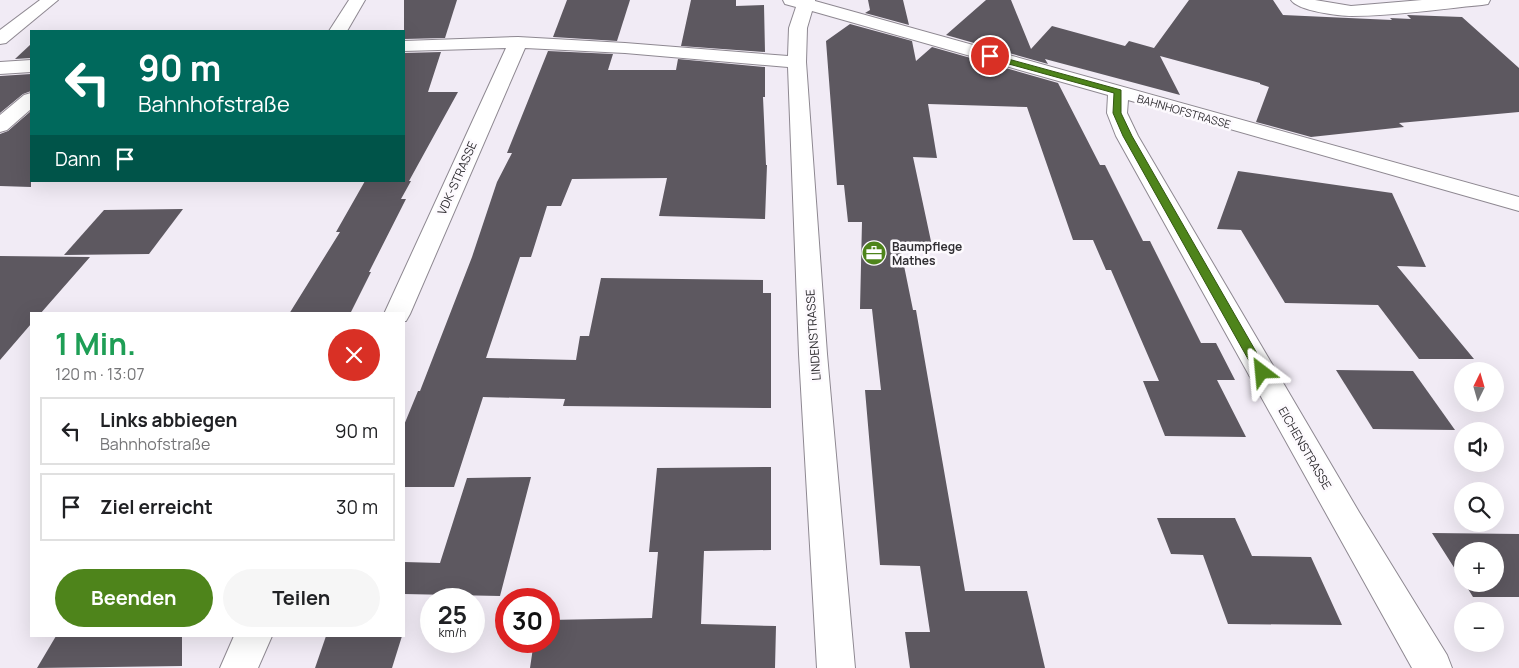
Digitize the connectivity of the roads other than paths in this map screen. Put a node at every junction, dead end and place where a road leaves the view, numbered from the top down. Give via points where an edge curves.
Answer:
1 (50, 0) edge
2 (357, 0) edge
3 (1299, 0) edge
4 (1482, 0) edge
5 (801, 1) edge
6 (339, 30) edge
7 (0, 39) edge
8 (518, 42) junction
9 (405, 46) edge
10 (796, 62) junction
11 (30, 66) edge
12 (0, 68) edge
13 (1118, 92) junction
14 (30, 100) edge
15 (0, 126) edge
16 (1519, 204) edge
17 (398, 312) edge
18 (253, 637) edge
19 (239, 668) edge
20 (836, 668) edge
21 (1433, 668) edge

1 - 7 street
2 - 6 street
3 - 4 street via 1351,11
5 - 10 street, LINDENSTRASSE
5 - 13 street, BAHNHOFSTRASSE
8 - 9 street
8 - 10 street
8 - 17 street, VDK-STRASSE
10 - 20 street, LINDENSTRASSE
11 - 12 street
13 - 16 street, BAHNHOFSTRASSE
13 - 21 street, EICHENSTRASSE via 1117,113 1127,136 1346,522
14 - 15 street
18 - 19 street

